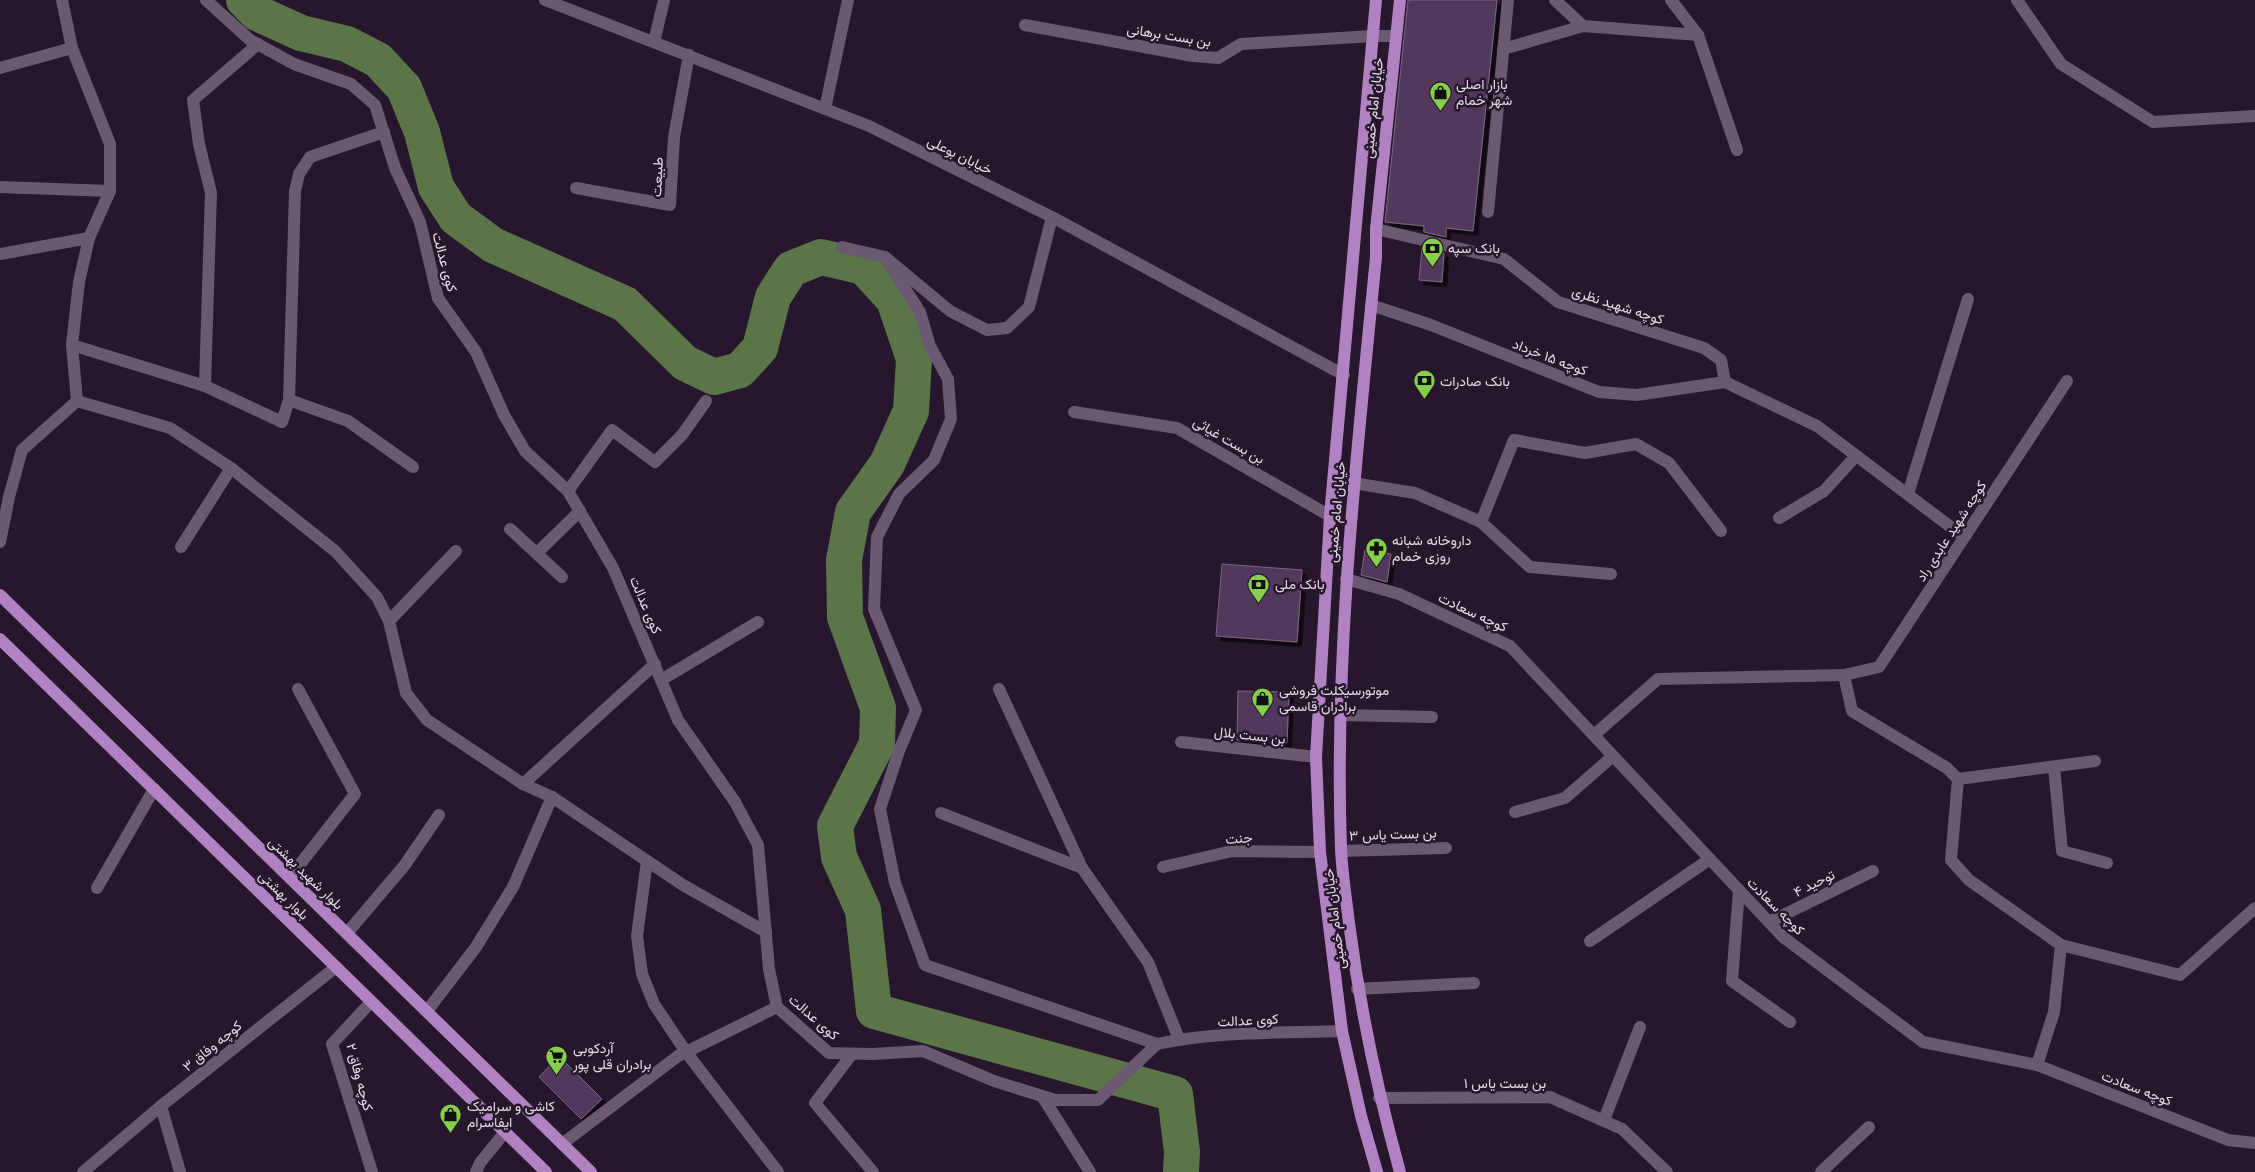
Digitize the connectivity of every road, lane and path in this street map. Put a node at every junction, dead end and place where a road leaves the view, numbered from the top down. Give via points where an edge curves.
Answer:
1 (62, 0) edge
2 (206, 0) edge
3 (545, 0) edge
4 (664, 0) edge
5 (848, 0) edge
6 (1376, 0) edge
7 (1400, 0) edge
8 (1508, 0) edge
9 (1555, 0) edge
10 (1671, 0) edge
11 (2017, 0) edge
12 (1025, 25) dead end
13 (1583, 26) junction
14 (1698, 35) junction
15 (1374, 36) junction
16 (1396, 36) junction
17 (654, 42) junction
18 (258, 44) junction
19 (72, 48) junction
20 (1503, 49) junction
21 (689, 55) junction
22 (0, 68) edge
23 (825, 109) junction
24 (2255, 116) edge
25 (384, 132) junction
26 (1737, 150) dead end
27 (0, 187) edge
28 (576, 188) dead end
29 (110, 191) junction
30 (1488, 212) dead end
31 (1052, 217) junction
32 (1376, 229) junction
33 (89, 238) junction
34 (842, 247) dead end
35 (0, 254) edge
36 (885, 258) junction
37 (1968, 299) dead end
38 (1371, 305) junction
39 (72, 344) junction
40 (1344, 375) junction
41 (2067, 381) dead end
42 (1725, 382) junction
43 (205, 386) junction
44 (289, 400) junction
45 (77, 401) junction
46 (706, 401) dead end
47 (1074, 412) dead end
48 (1856, 456) junction
49 (413, 467) dead end
50 (231, 468) junction
51 (1353, 482) junction
52 (568, 490) junction
53 (1908, 494) junction
54 (580, 511) junction
55 (1330, 516) junction
56 (1779, 518) dead end
57 (1481, 522) junction
58 (510, 528) dead end
59 (1720, 531) dead end
60 (1964, 537) junction
61 (0, 542) edge
62 (181, 547) dead end
63 (456, 551) dead end
64 (536, 553) junction
65 (1611, 574) dead end
66 (562, 577) dead end
67 (1346, 579) junction
68 (0, 595) edge
69 (389, 621) junction
70 (758, 622) dead end
71 (0, 639) edge
72 (655, 664) junction
73 (1844, 675) junction
74 (661, 680) junction
75 (298, 689) dead end
76 (999, 689) dead end
77 (1341, 715) junction
78 (1432, 717) dead end
79 (1594, 735) junction
80 (1182, 742) dead end
81 (1613, 756) junction
82 (1316, 757) junction
83 (2095, 761) dead end
84 (2054, 766) junction
85 (1958, 780) junction
86 (523, 784) junction
87 (154, 789) junction
88 (552, 797) junction
89 (1515, 812) dead end
90 (941, 813) dead end
91 (439, 815) dead end
92 (1446, 848) dead end
93 (1341, 851) junction
94 (1320, 852) junction
95 (1710, 859) junction
96 (647, 861) junction
97 (2107, 862) dead end
98 (1162, 867) dead end
99 (1082, 868) junction
100 (1873, 872) dead end
101 (290, 878) junction
102 (97, 888) dead end
103 (1739, 890) junction
104 (2255, 908) edge
105 (1769, 922) junction
106 (766, 932) junction
107 (347, 933) junction
108 (1590, 941) dead end
109 (2061, 945) junction
110 (336, 967) junction
111 (1474, 982) dead end
112 (1357, 989) junction
113 (372, 1002) junction
114 (777, 1006) junction
115 (427, 1012) junction
116 (1790, 1022) dead end
117 (1640, 1027) dead end
118 (1342, 1031) junction
119 (1179, 1040) junction
120 (1156, 1044) junction
121 (686, 1052) junction
122 (852, 1054) junction
123 (2037, 1065) junction
124 (1042, 1096) junction
125 (1379, 1098) junction
126 (160, 1106) junction
127 (1604, 1120) junction
128 (1869, 1127) dead end
129 (505, 1132) junction
130 (2255, 1143) edge
131 (562, 1144) junction
132 (83, 1172) edge
133 (180, 1172) edge
134 (372, 1172) edge
135 (476, 1172) edge
136 (546, 1172) edge
137 (591, 1172) edge
138 (778, 1172) edge
139 (873, 1172) edge
140 (1090, 1172) edge
141 (1377, 1172) edge
142 (1400, 1172) edge
143 (1667, 1172) edge
144 (1821, 1172) edge

1 - 19 street
2 - 18 street, کوی عدالت
3 - 17 street, خیابان بوعلی
4 - 17 street
5 - 23 street
6 - 15 main road, خیابان امام خمینی
7 - 16 main road, خیابان امام خمینی
8 - 20 street
9 - 13 street
10 - 14 street
11 - 24 street via 2061,64 2153,122
12 - 15 street, بن بست برهانی via 1218,58 1241,44
13 - 14 street
13 - 20 street
14 - 26 street
15 - 16 street, بن بست برهانی
15 - 40 main road, خیابان امام خمینی
16 - 32 main road, خیابان امام خمینی
17 - 21 street, خیابان بوعلی
18 - 25 street, کوی عدالت via 294,64 351,84 375,105
18 - 43 street via 193,100 211,193
19 - 22 street
19 - 29 street via 110,144
20 - 30 street
21 - 23 street, خیابان بوعلی
21 - 28 street, طبيعت via 674,137 670,205
23 - 31 street, خیابان بوعلی via 869,126
25 - 44 street via 310,157 299,174 295,191
25 - 52 street, کوی عدالت via 420,222 438,298 476,352 504,415 525,451
27 - 29 street
29 - 33 street
31 - 36 street via 1029,308 1006,328 987,330 950,311
31 - 40 street, خیابان بوعلی
32 - 38 main road, خیابان امام خمینی
32 - 42 street, کوچه شهید نظری via 1504,259 1558,302 1704,348 1721,360
33 - 35 street
33 - 39 street via 79,282
34 - 36 street
36 - 120 street via 920,312 930,346 948,379 951,419 934,460 899,494 877,537 874,609 916,710 880,809 895,883 925,966
37 - 53 street
38 - 42 street, کوچه ۱۵ خرداد via 1431,325 1599,392 1638,395
38 - 51 main road, خیابان امام خمینی
39 - 43 street
39 - 45 street
40 - 55 main road, خیابان امام خمینی
41 - 60 street, کوچه شهید عابدی راد
42 - 48 street via 1817,426
43 - 44 street via 282,422
44 - 49 street via 348,421
45 - 50 street via 170,428
45 - 61 street via 22,450
46 - 52 street via 682,435 654,462 612,430
47 - 55 street, بن بست غیاثی via 1177,428
48 - 53 street
48 - 56 street via 1824,491
50 - 62 street
50 - 69 street via 335,551 377,597
51 - 57 street via 1415,493
51 - 67 main road, خیابان امام خمینی
52 - 54 street, کوی عدالت
53 - 60 street
54 - 64 street
54 - 72 street, کوی عدالت via 613,568
55 - 82 main road, خیابان امام خمینی
57 - 59 street via 1514,440 1585,453 1636,444 1669,463
57 - 65 street via 1530,567
58 - 64 street
60 - 73 street, کوچه شهید عابدی راد via 1878,668
63 - 69 street
64 - 66 street
67 - 77 main road, خیابان امام خمینی
67 - 79 street, کوچه سعادت via 1399,594 1510,646
68 - 101 main road, بلوار شهید بهشتی
69 - 86 street via 406,693 427,720
70 - 74 street
71 - 87 main road, بلوار بهشتی
72 - 74 street, کوی عدالت
72 - 86 street
73 - 79 street, کوچه شهید عابدی راد via 1658,679
73 - 85 street via 1852,711 1947,768
74 - 106 street, کوی عدالت via 678,720 735,802 758,845
75 - 101 street via 355,794
76 - 99 street
77 - 78 street
77 - 93 main road, خیابان امام خمینی
79 - 81 street, کوچه سعادت
80 - 82 street, بن بست بلال
81 - 89 street via 1565,798
81 - 95 street, کوچه سعادت
82 - 94 main road, خیابان امام خمینی
83 - 84 street
84 - 85 street
84 - 97 street via 2062,851
85 - 109 street via 1951,860 1969,880
86 - 88 street
87 - 102 street
87 - 110 main road, بلوار بهشتی
88 - 96 street
88 - 115 street via 514,887 476,947
90 - 99 street
91 - 107 street via 404,866
92 - 93 street, بن بست یاس ۳
93 - 112 main road, خیابان امام خمینی
94 - 98 street, جنت via 1232,851
94 - 118 main road, خیابان امام خمینی
95 - 103 street, کوچه سعادت
95 - 108 street
96 - 106 street
96 - 121 street via 637,936 642,974 654,1004
99 - 119 street via 1148,962
100 - 105 street, توحید ۴
101 - 107 main road, بلوار شهید بهشتی
103 - 105 street, کوچه سعادت
103 - 116 street via 1732,981
104 - 109 street via 2180,975
105 - 123 street, کوچه سعادت via 1783,938 1923,1042
106 - 114 street, کوی عدالت
107 - 115 main road, بلوار شهید بهشتی
109 - 123 street via 2054,1012
110 - 113 main road, بلوار بهشتی
110 - 126 street, کوچه وفاق ۳
111 - 112 street
112 - 125 main road, خیابان امام خمینی
113 - 129 main road, بلوار بهشتی
113 - 134 street, کوچه وفاق ۲ via 332,1044
114 - 121 street
114 - 122 street, کوی عدالت via 829,1053
115 - 131 main road, بلوار شهید بهشتی
117 - 127 street
118 - 119 street, کوی عدالت
118 - 141 main road, خیابان امام خمینی
119 - 120 street, کوی عدالت
120 - 124 street, کوی عدالت via 1098,1100 1055,1100
121 - 131 street
121 - 138 street
122 - 124 street, کوی عدالت via 923,1051 994,1081
122 - 139 street via 815,1102
123 - 130 street, کوچه سعادت via 2228,1140
124 - 140 street
125 - 127 street, بن بست یاس ۱ via 1550,1097
125 - 142 main road, خیابان امام خمینی
126 - 132 street, کوچه وفاق ۳
126 - 133 street
127 - 143 street, بن بست یاس ۱ via 1622,1129
128 - 144 street
129 - 135 street
129 - 136 main road, بلوار بهشتی
131 - 137 main road, بلوار شهید بهشتی

